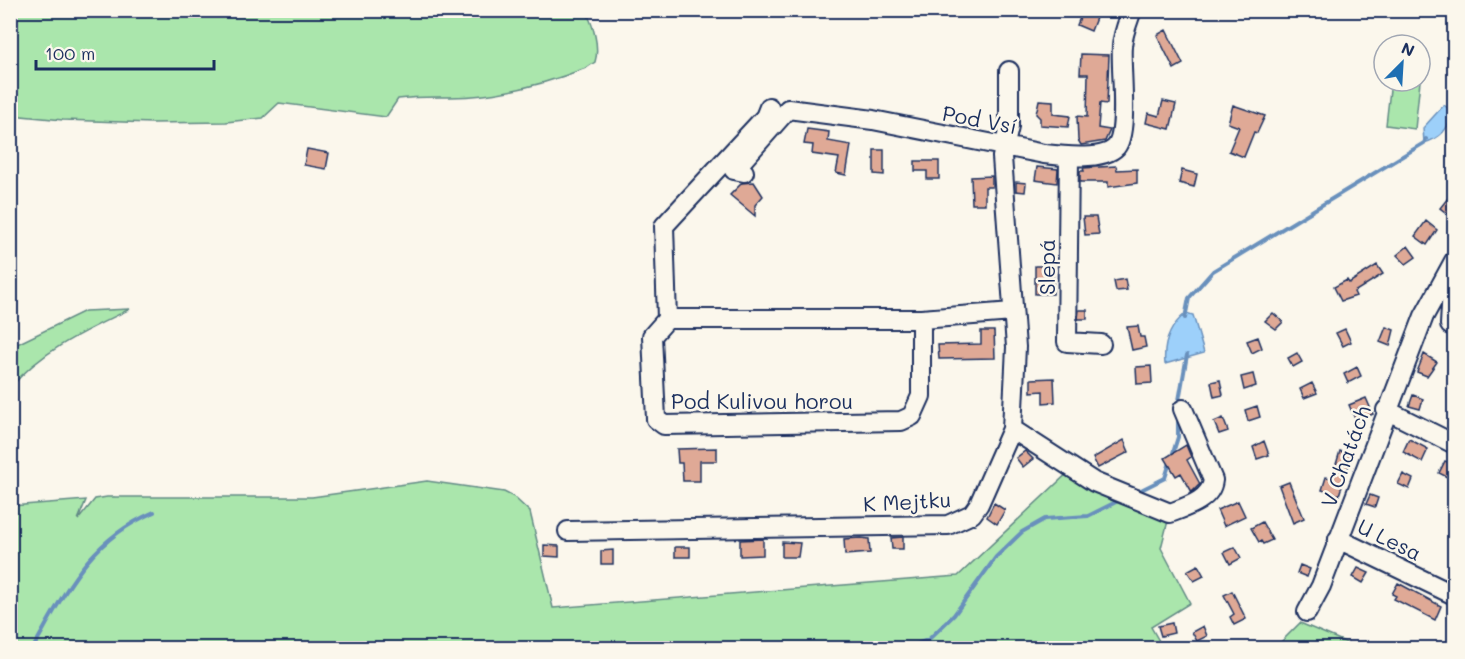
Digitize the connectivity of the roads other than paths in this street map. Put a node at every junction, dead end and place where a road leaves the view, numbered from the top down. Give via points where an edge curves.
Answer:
1 (1132, 10) edge
2 (1009, 71) dead end
3 (769, 107) dead end
4 (1005, 148) junction
5 (1069, 157) junction
6 (744, 172) dead end
7 (1454, 262) edge
8 (1013, 312) junction
9 (1424, 316) junction
10 (667, 319) junction
11 (921, 319) junction
12 (1452, 326) edge
13 (1101, 344) dead end
14 (1183, 409) dead end
15 (1386, 410) junction
16 (1012, 429) junction
17 (1455, 444) edge
18 (568, 531) dead end
19 (1338, 539) junction
20 (1455, 596) edge
21 (1307, 612) dead end

1 - 5 street, Pod Vsí via 1122,45 1124,104 1116,147 1093,155
2 - 4 street, K Mejtku
3 - 10 street via 765,117 664,226
4 - 5 street, Pod Vsí
4 - 6 street, Pod Vsí via 873,120 788,109 734,170
4 - 8 street, K Mejtku via 1002,158
5 - 13 street, Slepá via 1067,342
7 - 9 street, V Chatách
7 - 12 street
8 - 11 street
8 - 16 street, K Mejtku via 1016,347
9 - 12 street
9 - 15 street, V Chatách
10 - 11 street
10 - 11 street, Pod Kulivou horou via 652,336 656,419 664,425 901,421 912,416 921,396
14 - 16 street via 1213,480 1207,496 1170,513 1094,482
15 - 17 street
15 - 19 street, V Chatách
16 - 18 street, K Mejtku via 979,504 972,514 948,525
19 - 20 street, U Lesa
19 - 21 street, V Chatách

